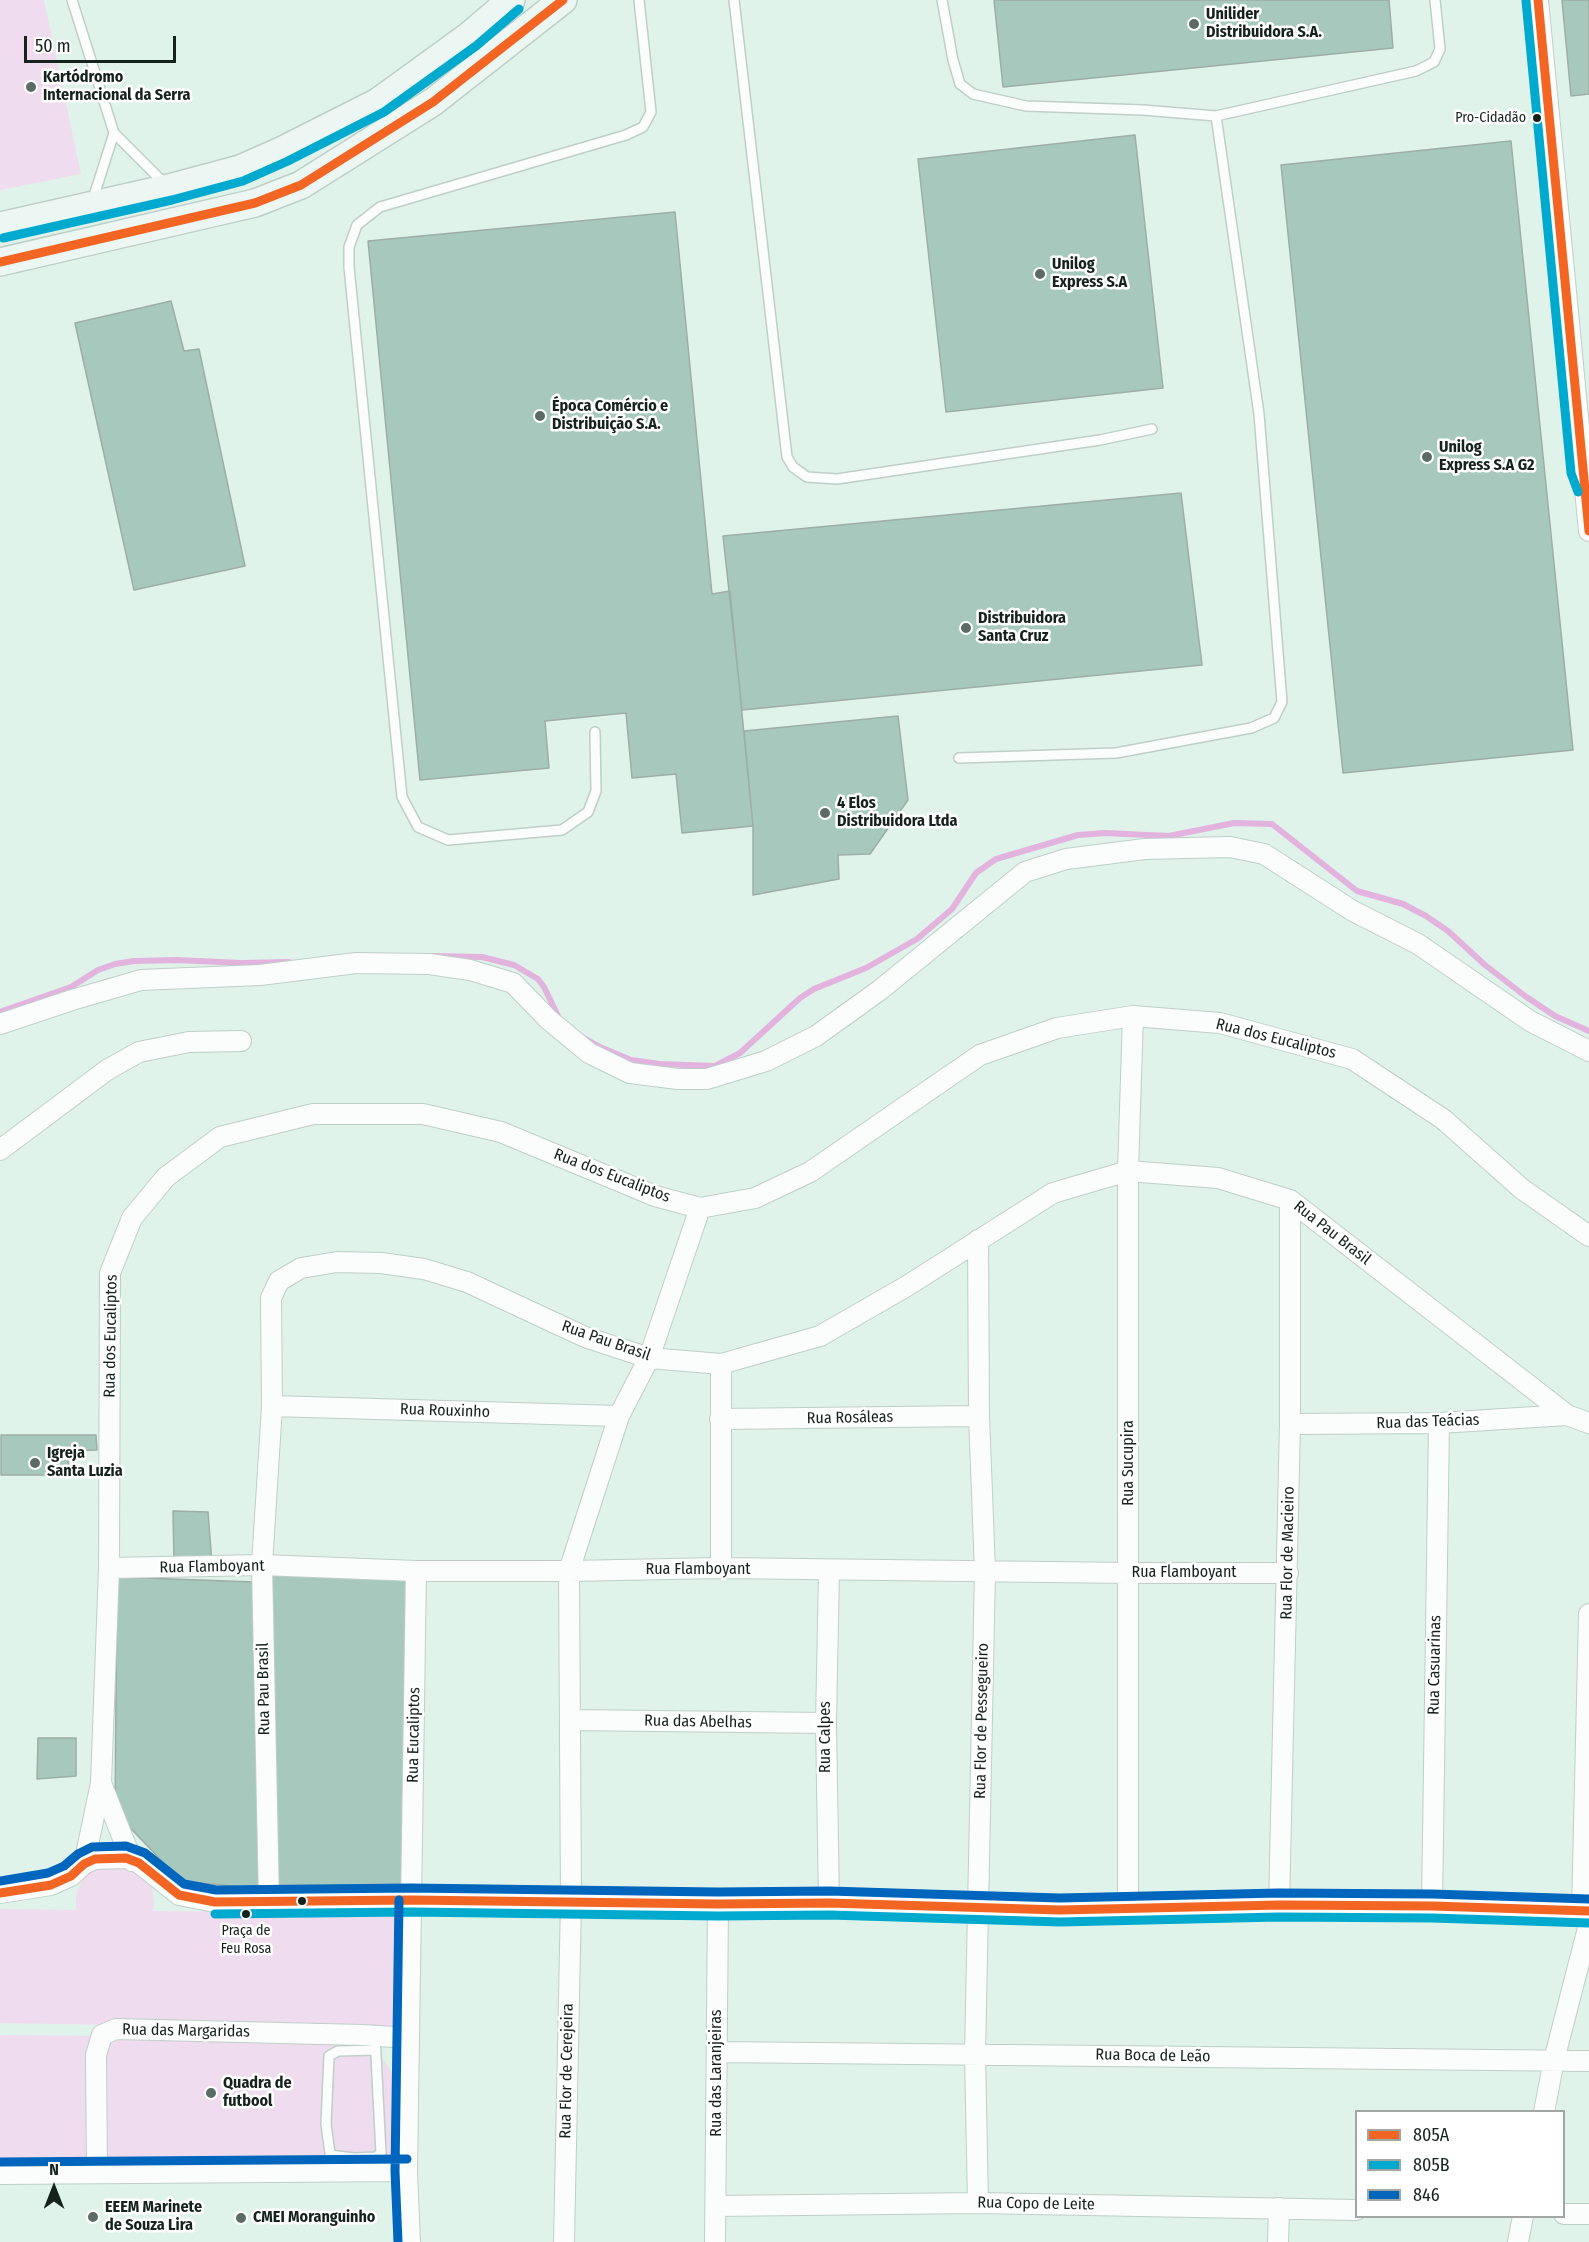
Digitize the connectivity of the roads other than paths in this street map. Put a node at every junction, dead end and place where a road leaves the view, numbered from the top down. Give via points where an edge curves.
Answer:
1 (72, 0) edge
2 (511, 0) edge
3 (563, 0) edge
4 (639, 0) edge
5 (734, 0) edge
6 (942, 0) edge
7 (1435, 0) edge
8 (1538, 0) edge
9 (1216, 117) junction
10 (114, 133) junction
11 (169, 188) junction
12 (90, 206) junction
13 (0, 226) edge
14 (0, 262) edge
15 (1152, 429) dead end
16 (1586, 480) edge
17 (1589, 531) edge
18 (595, 732) dead end
19 (959, 758) dead end
20 (1133, 1016) junction
21 (0, 1024) edge
22 (241, 1041) dead end
23 (1589, 1051) edge
24 (0, 1150) edge
25 (1128, 1171) junction
26 (1290, 1200) junction
27 (700, 1208) junction
28 (1589, 1236) edge
29 (978, 1240) junction
30 (649, 1358) junction
31 (721, 1364) junction
32 (272, 1406) junction
33 (1567, 1415) junction
34 (619, 1416) junction
35 (979, 1416) junction
36 (720, 1419) junction
37 (1439, 1423) junction
38 (1589, 1423) edge
39 (1290, 1424) junction
40 (262, 1565) junction
41 (109, 1568) junction
42 (721, 1568) junction
43 (416, 1571) junction
44 (569, 1571) junction
45 (829, 1571) junction
46 (985, 1571) junction
47 (1288, 1573) junction
48 (1129, 1574) junction
49 (1589, 1614) edge
50 (570, 1720) junction
51 (826, 1723) junction
52 (102, 1783) junction
53 (132, 1861) junction
54 (84, 1864) junction
55 (0, 1893) edge
56 (411, 1900) junction
57 (571, 1900) junction
58 (269, 1902) junction
59 (829, 1903) junction
60 (718, 1904) junction
61 (1280, 1905) junction
62 (1431, 1906) junction
63 (978, 1909) junction
64 (1128, 1910) junction
65 (1586, 1915) edge
66 (409, 2038) junction
67 (375, 2043) junction
68 (717, 2052) junction
69 (975, 2054) junction
70 (1554, 2060) junction
71 (1589, 2061) edge
72 (1544, 2110) edge
73 (331, 2163) junction
74 (407, 2171) junction
75 (97, 2172) junction
76 (0, 2174) edge
77 (978, 2203) junction
78 (716, 2206) junction
79 (1280, 2208) junction
80 (1355, 2210) edge
81 (1565, 2214) edge
82 (1589, 2214) edge
83 (1523, 2218) edge
84 (410, 2242) edge
85 (564, 2242) edge
86 (715, 2242) edge
87 (1278, 2242) edge
88 (1518, 2242) edge

1 - 10 lane
2 - 11 main road via 469,36 378,102 240,169
3 - 14 main road via 433,102 301,185 255,202
4 - 18 lane via 651,112 643,127 380,207 357,225 349,247 402,797 418,827 448,840 562,830 588,812 596,790
5 - 15 lane via 787,457 794,467 807,477 837,479
6 - 9 lane via 960,84 974,94 1026,106
7 - 9 lane via 1440,49 1434,62 1416,71
8 - 16 street
9 - 19 lane via 1259,414 1282,702 1274,718 1251,728 1116,753
10 - 11 lane
10 - 12 lane
11 - 12 main road
12 - 13 main road
16 - 17 street
20 - 25 street, Rua Sucupira
20 - 27 street, Rua dos Eucaliptos via 1057,1028 980,1055 810,1172 755,1198
20 - 28 street, Rua dos Eucaliptos via 1220,1023 1352,1059 1443,1119 1522,1189
21 - 23 street via 141,980 260,975 356,963 429,964 470,970 513,983 589,1053 630,1073 707,1079 766,1061 816,1036 898,976 1025,872 1065,859 1145,849 1230,847 1264,854 1353,911 1418,945 1530,1021
22 - 24 street via 189,1042 139,1052 106,1070
25 - 26 street, Rua Pau Brasil via 1218,1178
25 - 29 street, Rua Pau Brasil via 1053,1193
25 - 48 street, Rua Sucupira
26 - 33 street, Rua Pau Brasil
26 - 39 street, Rua Flor de Macieiro
27 - 30 street, Rua Flor de Cerejeira
27 - 41 street, Rua dos Eucaliptos via 655,1196 501,1132 423,1114 313,1114 220,1137 166,1178 132,1218 110,1273
29 - 31 street, Rua Pau Brasil via 908,1286 819,1336
29 - 35 street, Rua Flor de Pessegueiro
30 - 31 street, Rua Pau Brasil
30 - 32 street, Rua Pau Brasil via 585,1337 467,1282 424,1269 337,1262 302,1268 279,1281 271,1298
30 - 34 street, Rua Flor de Cerejeira
31 - 36 street
32 - 34 street, Rua Rouxinho
32 - 40 street, Rua Pau Brasil
33 - 37 street, Rua das Teácias
33 - 38 street, Rua Pau Brasil
34 - 44 street, Rua Flor de Cerejeira
35 - 36 street, Rua Rosáleas
35 - 46 street, Rua Flor de Pessegueiro
36 - 42 street
37 - 39 street, Rua das Teácias
37 - 62 street, Rua Casuarinas
39 - 47 street, Rua Flor de Macieiro
40 - 41 street, Rua Flamboyant
40 - 43 street, Rua Flamboyant
40 - 58 street, Rua Pau Brasil
41 - 52 street, Rua dos Eucaliptos
42 - 44 street, Rua Flamboyant
42 - 45 street, Rua Flamboyant
43 - 44 street, Rua Flamboyant
43 - 56 street, Rua Eucaliptos
44 - 50 street, Rua Flor de Cerejeira
45 - 46 street, Rua Flamboyant
45 - 51 street, Rua Calpes
46 - 48 street, Rua Flamboyant
46 - 63 street, Rua Flor de Pessegueiro
47 - 48 street, Rua Flamboyant
47 - 61 street, Rua Flor de Macieiro
48 - 64 street, Rua Sucupira
49 - 65 street
50 - 51 street, Rua das Abelhas
50 - 57 street, Rua Flor de Cerejeira
51 - 59 street, Rua Calpes
52 - 53 street, Rua dos Eucaliptos
52 - 54 street, Rua dos Eucaliptos
53 - 54 street via 108,1858
53 - 58 street via 179,1894 215,1902
54 - 55 street via 71,1876 51,1885
56 - 57 street
56 - 58 street
56 - 66 street, Rua Eucaliptos
57 - 60 street
57 - 85 street, Rua Flor de Cerejeira
59 - 60 street
59 - 63 street
60 - 68 street, Rua das Laranjeiras
61 - 62 street
61 - 64 street
62 - 65 street
63 - 64 street
63 - 69 street, Rua Flor de Pessegueiro
65 - 70 street
66 - 67 street, Rua das Margaridas
66 - 74 street, Rua Eucaliptos
67 - 73 lane via 329,2056 326,2124
67 - 73 lane via 381,2153
67 - 75 street, Rua das Margaridas via 122,2028 102,2035 96,2055
68 - 69 street, Rua Boca de Leão
68 - 78 street, Rua das Laranjeiras
69 - 70 street, Rua Boca de Leão
69 - 77 street, Rua Flor de Pessegueiro
70 - 71 street, Rua Boca de Leão
70 - 72 street
73 - 74 street
73 - 75 street
74 - 84 street, Rua Eucaliptos
75 - 76 street
77 - 78 street, Rua Copo de Leite
77 - 79 street, Rua Copo de Leite
78 - 86 street, Rua das Laranjeiras
79 - 80 street, Rua Copo de Leite
79 - 87 street
81 - 82 street
83 - 88 street

